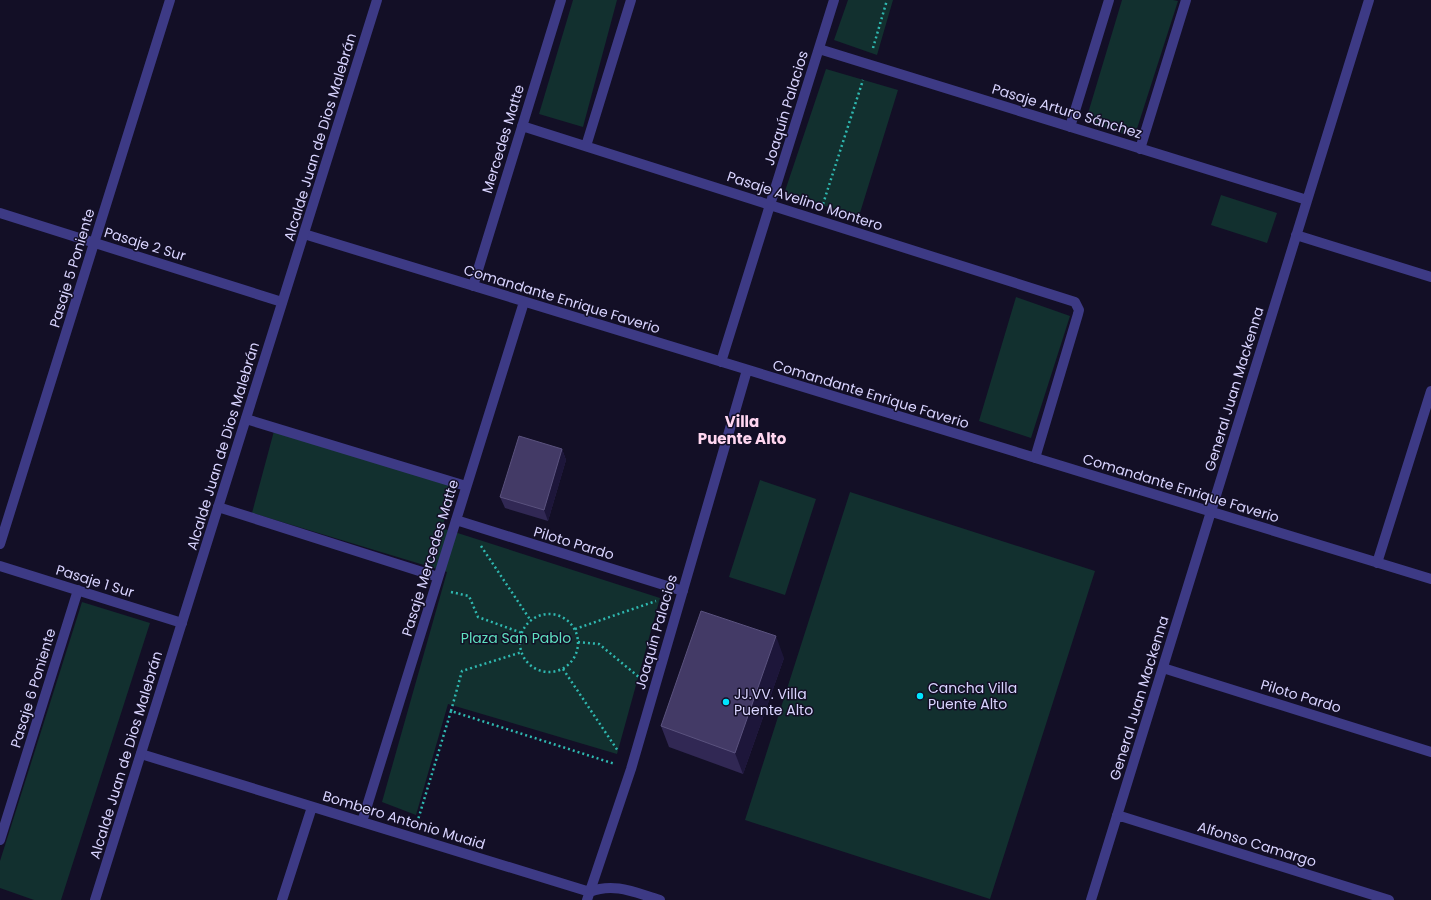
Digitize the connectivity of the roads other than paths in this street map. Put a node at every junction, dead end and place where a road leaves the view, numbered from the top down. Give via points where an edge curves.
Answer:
1 (170, 0) edge
2 (377, 0) edge
3 (561, 0) edge
4 (631, 0) edge
5 (834, 0) edge
6 (1109, 0) edge
7 (1186, 0) edge
8 (1369, 0) edge
9 (819, 49) junction
10 (522, 126) junction
11 (1070, 127) junction
12 (586, 146) junction
13 (1140, 149) junction
14 (1307, 200) junction
15 (770, 205) junction
16 (0, 213) edge
17 (304, 234) junction
18 (1296, 235) junction
19 (94, 243) junction
20 (1431, 277) edge
21 (473, 286) junction
22 (282, 302) junction
23 (524, 302) junction
24 (721, 362) junction
25 (747, 370) junction
26 (1431, 391) edge
27 (246, 419) junction
28 (1035, 458) junction
29 (466, 486) junction
30 (218, 507) junction
31 (1211, 512) junction
32 (456, 520) junction
33 (0, 544) edge
34 (1377, 563) junction
35 (0, 566) edge
36 (438, 578) junction
37 (1431, 579) edge
38 (78, 590) junction
39 (683, 591) junction
40 (182, 623) junction
41 (1163, 668) junction
42 (1431, 752) edge
43 (141, 754) junction
44 (312, 807) junction
45 (1117, 816) junction
46 (362, 822) junction
47 (0, 840) edge
48 (588, 896) edge
49 (95, 900) edge
50 (282, 900) edge
51 (660, 900) edge
52 (1091, 900) edge
53 (1389, 900) edge

1 - 19 street, Pasaje 5 Poniente
2 - 17 street, Alcalde Juan de Dios Malebrán
3 - 10 street, Mercedes Matte
4 - 12 street
5 - 9 street, Joaquín Palacios
6 - 11 street
7 - 13 street
8 - 14 street, General Juan Mackenna
9 - 11 street, Pasaje Arturo Sánchez
9 - 15 street, Joaquín Palacios
10 - 12 street, Pasaje Avelino Montero
10 - 21 street, Mercedes Matte
11 - 13 street, Pasaje Arturo Sánchez
12 - 15 street, Pasaje Avelino Montero
13 - 14 street, Pasaje Arturo Sánchez
14 - 18 street, General Juan Mackenna
15 - 24 street, Joaquín Palacios
15 - 28 street, Pasaje Avelino Montero via 1071,301 1078,306 1078,314
16 - 19 street, Pasaje 2 Sur
17 - 21 street, Comandante Enrique Faverio
17 - 22 street, Alcalde Juan de Dios Malebrán
18 - 20 street
18 - 31 street, General Juan Mackenna
19 - 22 street, Pasaje 2 Sur
19 - 33 street, Pasaje 5 Poniente
21 - 23 street, Comandante Enrique Faverio
22 - 27 street, Alcalde Juan de Dios Malebrán
23 - 24 street, Comandante Enrique Faverio
23 - 29 street, Pasaje Mercedes Matte
24 - 25 street, Comandante Enrique Faverio
25 - 28 street, Comandante Enrique Faverio
25 - 39 street, Joaquín Palacios
26 - 34 street
27 - 29 street
27 - 30 street, Alcalde Juan de Dios Malebrán
28 - 31 street, Comandante Enrique Faverio
29 - 32 street, Pasaje Mercedes Matte
30 - 36 street
30 - 40 street, Alcalde Juan de Dios Malebrán
31 - 34 street, Comandante Enrique Faverio
31 - 41 street, General Juan Mackenna
32 - 36 street, Pasaje Mercedes Matte
32 - 39 street, Piloto Pardo
34 - 37 street, Comandante Enrique Faverio
35 - 38 street, Pasaje 1 Sur
36 - 46 street, Pasaje Mercedes Matte
38 - 40 street, Pasaje 1 Sur
38 - 47 street, Pasaje 6 Poniente
39 - 48 street, Joaquín Palacios via 631,769
40 - 43 street, Alcalde Juan de Dios Malebrán
41 - 42 street, Piloto Pardo
41 - 45 street, General Juan Mackenna
43 - 44 street, Bombero Antonio Muaid
43 - 49 street, Alcalde Juan de Dios Malebrán
44 - 46 street, Bombero Antonio Muaid
44 - 50 street
45 - 52 street, General Juan Mackenna
45 - 53 street, Alfonso Camargo
46 - 48 street, Bombero Antonio Muaid
48 - 51 street via 613,887

